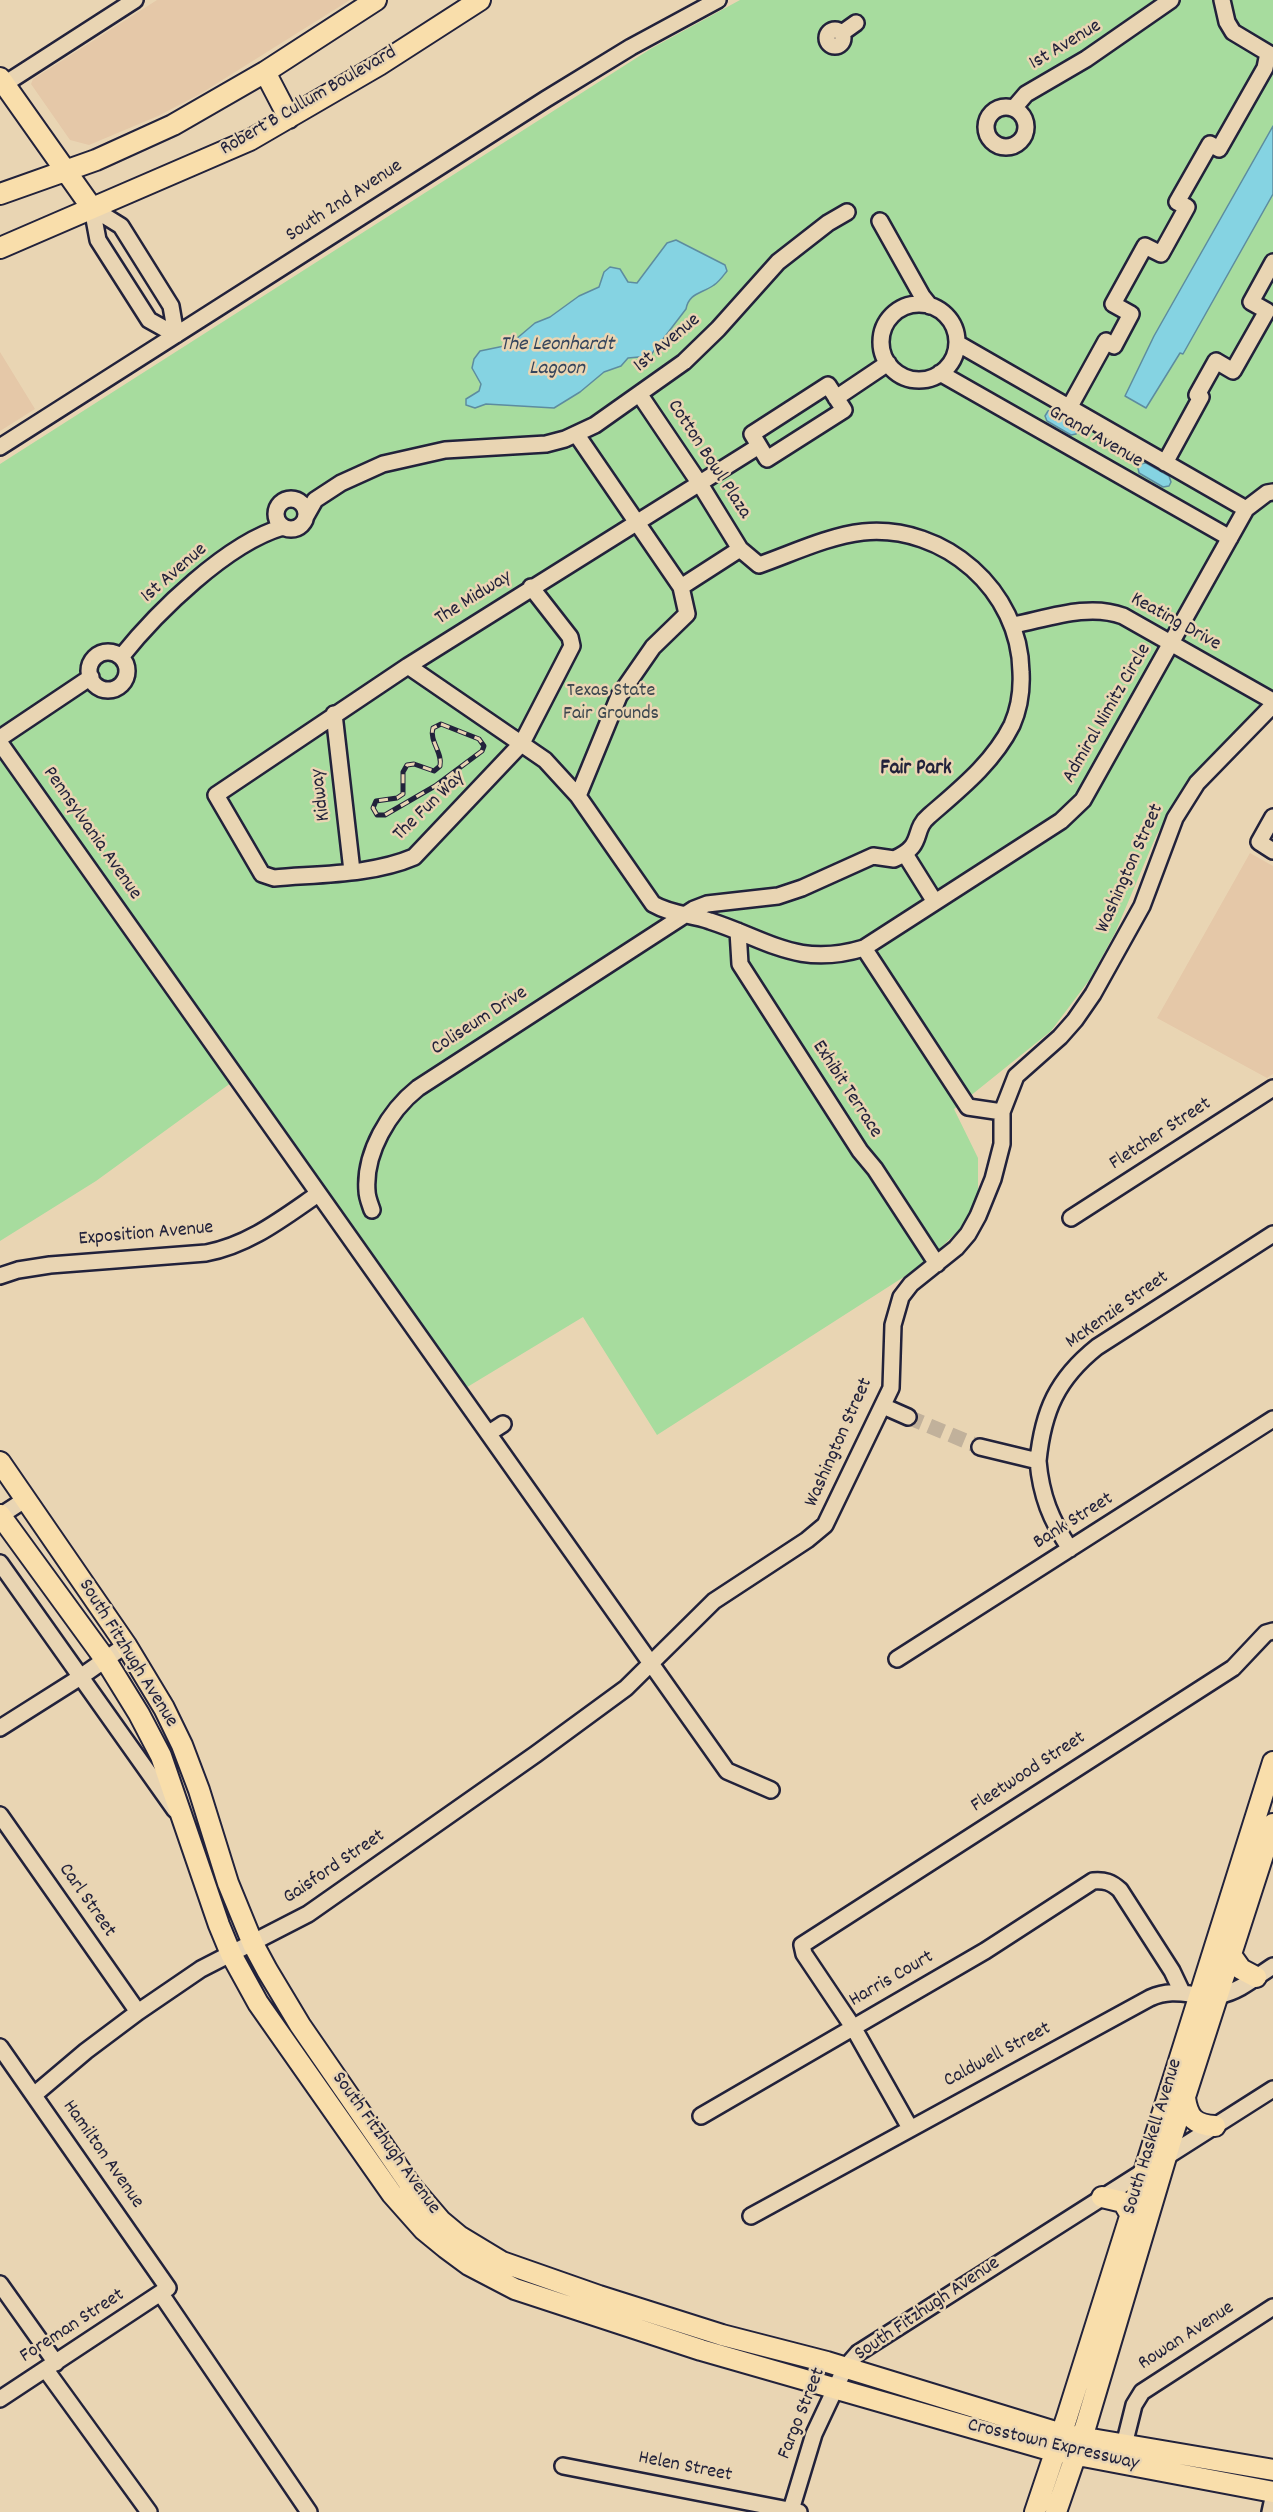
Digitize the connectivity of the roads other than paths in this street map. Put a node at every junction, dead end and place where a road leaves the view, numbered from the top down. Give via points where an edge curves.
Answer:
1 (135, 0) edge
2 (376, 0) edge
3 (480, 0) edge
4 (718, 0) edge
5 (1171, 0) edge
6 (1222, 0) edge
7 (856, 23) dead end
8 (842, 33) dead end
9 (1270, 54) edge
10 (265, 72) junction
11 (2, 83) edge
12 (1014, 108) dead end
13 (289, 118) junction
14 (64, 171) junction
15 (0, 194) edge
16 (92, 208) junction
17 (847, 212) dead end
18 (880, 221) dead end
19 (0, 248) edge
20 (1273, 262) edge
21 (930, 306) junction
22 (176, 335) junction
23 (957, 343) junction
24 (888, 363) junction
25 (940, 374) junction
26 (640, 395) junction
27 (836, 398) junction
28 (1069, 408) junction
29 (579, 438) dead end
30 (759, 446) junction
31 (0, 447) edge
32 (1165, 463) junction
33 (700, 484) junction
34 (1273, 492) edge
35 (297, 500) junction
36 (315, 500) junction
37 (1246, 510) junction
38 (306, 516) junction
39 (279, 520) junction
40 (635, 524) junction
41 (1230, 538) junction
42 (740, 549) junction
43 (531, 587) junction
44 (681, 587) junction
45 (1014, 625) junction
46 (1172, 645) junction
47 (121, 657) junction
48 (408, 666) junction
49 (91, 678) junction
50 (1273, 703) edge
51 (334, 714) junction
52 (0, 738) edge
53 (0, 743) edge
54 (522, 743) junction
55 (216, 795) joint
56 (578, 796) junction
57 (1273, 817) edge
58 (1273, 851) edge
59 (904, 854) junction
60 (352, 871) junction
61 (935, 902) junction
62 (681, 915) junction
63 (738, 931) junction
64 (864, 948) junction
65 (1273, 1088) edge
66 (1002, 1112) junction
67 (318, 1194) junction
68 (372, 1210) dead end
69 (1071, 1218) dead end
70 (1273, 1234) edge
71 (937, 1264) junction
72 (0, 1276) edge
73 (883, 1406) junction
74 (908, 1417) tunnel mouth
75 (1273, 1419) edge
76 (504, 1424) dead end
77 (489, 1433) junction
78 (980, 1448) tunnel mouth
79 (1038, 1461) junction
80 (0, 1462) edge
81 (26, 1499) junction
82 (0, 1516) edge
83 (1070, 1549) junction
84 (0, 1563) edge
85 (1273, 1630) edge
86 (126, 1645) junction
87 (105, 1659) junction
88 (897, 1659) dead end
89 (651, 1663) junction
90 (79, 1678) junction
91 (0, 1728) edge
92 (1273, 1762) edge
93 (771, 1790) dead end
94 (0, 1815) edge
95 (182, 1820) junction
96 (1273, 1824) edge
97 (253, 1944) junction
98 (231, 1954) junction
99 (1231, 1955) junction
100 (1273, 1966) edge
101 (1256, 1977) junction
102 (1199, 1994) junction
103 (138, 2012) junction
104 (853, 2027) junction
105 (0, 2047) edge
106 (1273, 2090) edge
107 (34, 2095) junction
108 (1185, 2098) junction
109 (701, 2116) dead end
110 (1215, 2126) junction
111 (910, 2128) junction
112 (1167, 2155) junction
113 (1143, 2170) junction
114 (1102, 2197) junction
115 (1130, 2214) junction
116 (751, 2216) dead end
117 (518, 2280) junction
118 (0, 2283) edge
119 (165, 2291) junction
120 (1273, 2307) edge
121 (51, 2367) junction
122 (845, 2368) junction
123 (836, 2388) junction
124 (0, 2399) edge
125 (1068, 2444) junction
126 (1124, 2445) junction
127 (563, 2466) dead end
128 (1273, 2469) edge
129 (1273, 2492) edge
130 (1273, 2498) edge
131 (795, 2511) edge
132 (149, 2512) edge
133 (309, 2512) edge
134 (1035, 2512) edge
135 (1056, 2512) edge
136 (1270, 2512) edge

1 - 11 street
2 - 10 main road
3 - 13 main road, Robert B Cullum Boulevard
4 - 22 street, South 2nd Avenue via 631,47
5 - 12 street, 1st Avenue via 1086,59 1026,94
6 - 9 street via 1233,32
7 - 8 street
9 - 28 street via 1220,149 1210,144 1178,202 1187,207 1161,254 1145,246 1113,304 1131,314 1114,346 1106,342
10 - 13 main road
10 - 14 main road via 172,125
11 - 14 main road
13 - 16 main road, Robert B Cullum Boulevard via 226,151
14 - 15 main road
14 - 16 main road
16 - 19 main road, Robert B Cullum Boulevard
16 - 22 street via 121,226 171,306
16 - 22 street via 98,240 150,320
17 - 26 street, 1st Avenue via 778,262 701,346
18 - 21 street
20 - 32 street via 1251,302 1267,311 1233,371 1216,361
21 - 23 street via 949,318
21 - 24 street via 906,306 887,322 882,347
22 - 31 street, South 2nd Avenue
23 - 25 street via 952,360
23 - 28 street, Grand Avenue
24 - 25 street via 911,379
24 - 27 street
25 - 41 street, Grand Avenue
26 - 33 street, Cotton Bowl Plaza
26 - 36 street, 1st Avenue via 589,428 555,442 526,447 461,448 410,456 371,469
27 - 30 street via 828,385 752,434
27 - 30 street via 844,410 767,459
28 - 32 street, Grand Avenue
29 - 40 street
30 - 33 street, The Midway
32 - 37 street, Grand Avenue
33 - 40 street, The Midway
33 - 42 street, Cotton Bowl Plaza
34 - 37 street, Admiral Nimitz Circle
35 - 36 street, 1st Avenue
35 - 38 street via 304,506
35 - 39 street via 283,501
36 - 38 street
37 - 41 street, Admiral Nimitz Circle
38 - 39 street via 298,528 287,529
39 - 47 street, 1st Avenue via 201,577 160,613
40 - 43 street, The Midway
40 - 44 street
41 - 46 street, Admiral Nimitz Circle
42 - 44 street
42 - 45 street via 759,565 851,534 911,536 943,549 976,572 995,591
43 - 48 street, The Midway
43 - 54 street, The Fun Way via 570,637 572,646
44 - 56 street via 687,614 653,647 619,696
45 - 46 street, Keating Drive via 1090,610 1110,611
45 - 59 street via 1022,687 1012,724 978,773 924,820 914,847
46 - 50 street, Keating Drive
46 - 61 street, Admiral Nimitz Circle via 1083,800 1061,820
47 - 49 street via 110,652 98,655 90,665
47 - 49 street via 127,674 121,685 104,689
48 - 51 street, The Midway
48 - 54 street
49 - 52 street
50 - 66 street, Washington Street via 1186,799 1168,834 1142,906 1113,961 1075,1020 1016,1076
51 - 55 street, The Midway
51 - 60 street, Kidway
53 - 67 street, Pennsylvania Avenue
54 - 56 street via 545,760
54 - 60 street, The Fun Way via 414,856
55 - 60 street, The Fun Way via 267,878
56 - 62 street via 653,904
57 - 58 street via 1259,842
59 - 61 street
59 - 62 street, Coliseum Drive via 894,859 873,856 778,896 707,904
61 - 64 street, Admiral Nimitz Circle
62 - 63 street
62 - 68 street, Coliseum Drive via 405,1098 387,1123 372,1158 367,1191
63 - 64 street via 792,952 828,955
63 - 71 street, Exhibit Terrace via 740,964
64 - 66 street via 968,1107
65 - 69 street, Fletcher Street
66 - 71 street, Washington Street via 1002,1144 978,1216 963,1240
67 - 72 street, Exposition Avenue via 230,1248 50,1265
67 - 77 street, Pennsylvania Avenue
70 - 79 street, McKenzie Street via 1097,1347 1074,1367 1045,1419
71 - 73 street, Washington Street via 902,1296 893,1325 891,1388
73 - 74 street
73 - 89 street, Washington Street via 825,1525 714,1601
75 - 83 street, Bank Street
76 - 77 street
77 - 89 street, Pennsylvania Avenue
78 - 79 street
79 - 83 street, McKenzie Street via 1046,1507
80 - 81 main road, South Fitzhugh Avenue
81 - 82 street
81 - 86 main road, South Fitzhugh Avenue
82 - 87 main road, South Fitzhugh Avenue
83 - 88 street, Bank Street
84 - 90 street, South Fitzhugh Avenue
85 - 104 street, Fleetwood Street via 1233,1668 802,1946
86 - 87 street
86 - 97 main road, South Fitzhugh Avenue via 182,1745 228,1883
87 - 90 street
87 - 95 main road, South Fitzhugh Avenue via 161,1756
89 - 93 street, Pennsylvania Avenue via 727,1771
89 - 97 street, Gaisford Street via 626,1688 527,1761 308,1914
90 - 91 street
90 - 95 street, South Fitzhugh Avenue
92 - 102 main road, South Haskell Avenue
94 - 103 street, Carl Street
95 - 98 main road, South Fitzhugh Avenue
96 - 99 main road, South Haskell Avenue
97 - 98 street, Gaisford Street
97 - 117 main road, South Fitzhugh Avenue via 300,2025 411,2186 441,2221
98 - 103 street, Gaisford Street via 201,1969
98 - 117 main road, South Fitzhugh Avenue via 284,2042 407,2213 461,2259
99 - 101 main road via 1241,1969
99 - 102 main road, South Haskell Avenue
100 - 101 street, Caldwell Street
101 - 102 street, Caldwell Street via 1231,1992
102 - 104 street, Harris Court via 1172,1971 1120,1890 1103,1880 1094,1881 985,1951
102 - 108 main road, South Haskell Avenue
102 - 111 street, Caldwell Street via 1169,1992 1150,1998
102 - 113 main road, South Haskell Avenue
103 - 107 street, Gaisford Street
104 - 109 street, Harris Court
104 - 111 street
105 - 107 street, Hamilton Avenue
106 - 110 street, South Fitzhugh Avenue
107 - 119 street, Hamilton Avenue
108 - 110 main road via 1192,2120
108 - 112 main road, South Haskell Avenue
110 - 112 street, South Fitzhugh Avenue
111 - 116 street, Caldwell Street
112 - 113 street, South Fitzhugh Avenue
112 - 125 main road, South Haskell Avenue
113 - 114 street, South Fitzhugh Avenue
113 - 115 main road, South Haskell Avenue
114 - 115 main road via 1123,2202
114 - 122 street, South Fitzhugh Avenue via 858,2353
115 - 125 main road, South Haskell Avenue
117 - 122 main road, South Fitzhugh Avenue via 599,2296
117 - 123 main road, South Fitzhugh Avenue via 592,2315
118 - 121 street
119 - 121 street, Foreman Street
119 - 133 street, Hamilton Avenue
120 - 126 street, Rowan Avenue via 1142,2392 1134,2405
121 - 124 street, Foreman Street
121 - 132 street
122 - 123 street, Fargo Street
122 - 125 main road, Crosstown Expressway
123 - 125 main road, Crosstown Expressway
123 - 131 street, Fargo Street via 814,2434
125 - 126 main road, Crosstown Expressway
125 - 129 main road, Crosstown Expressway
125 - 134 main road, South Haskell Avenue
125 - 135 main road, South Haskell Avenue
126 - 128 main road, Crosstown Expressway
127 - 131 street, Helen Street
130 - 136 street

